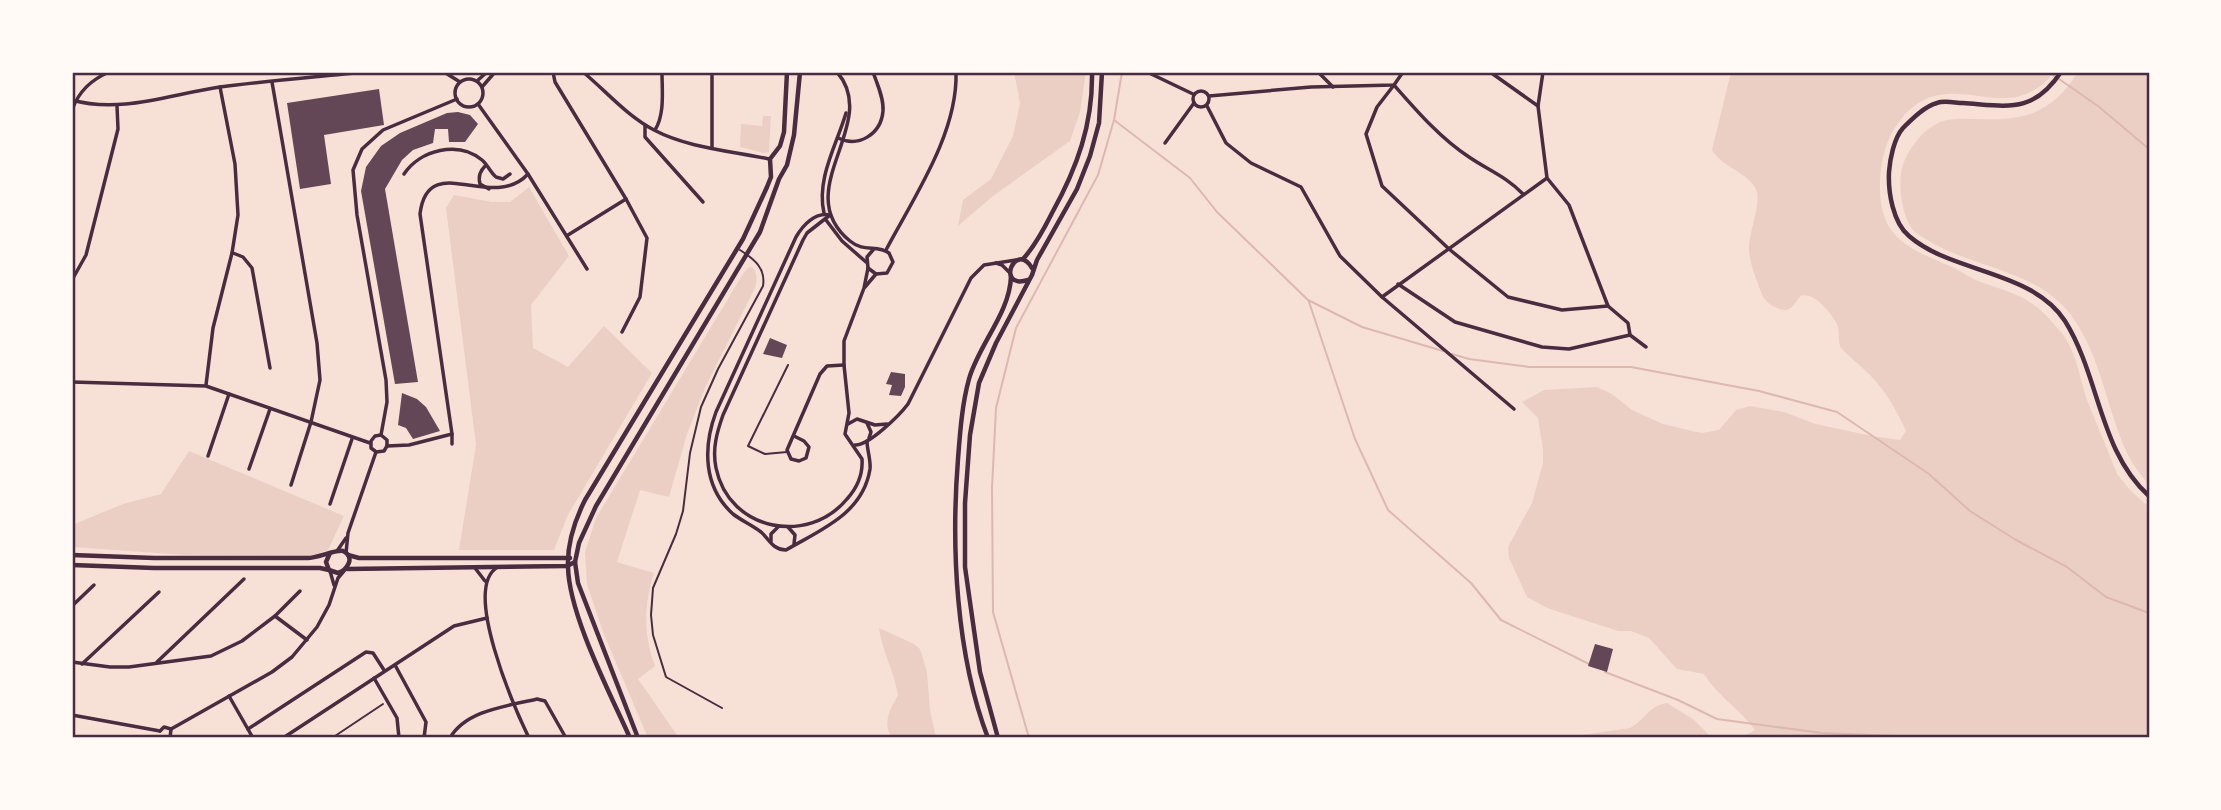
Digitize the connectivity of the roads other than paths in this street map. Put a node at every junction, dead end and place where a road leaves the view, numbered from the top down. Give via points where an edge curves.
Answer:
1 (109, 72) edge
2 (364, 72) edge
3 (443, 72) edge
4 (487, 72) edge
5 (495, 72) edge
6 (553, 72) edge
7 (583, 72) edge
8 (662, 72) edge
9 (712, 72) edge
10 (787, 72) edge
11 (800, 72) edge
12 (837, 72) edge
13 (873, 72) edge
14 (956, 72) edge
15 (1092, 72) edge
16 (1104, 72) edge
17 (1147, 72) edge
18 (1318, 72) edge
19 (1403, 72) edge
20 (1490, 72) edge
21 (1543, 72) edge
22 (2061, 72) edge
23 (477, 81) junction
24 (272, 82) junction
25 (460, 82) junction
26 (1394, 85) junction
27 (220, 87) junction
28 (482, 87) junction
29 (1333, 87) junction
30 (1193, 94) junction
31 (1209, 96) junction
32 (457, 99) junction
33 (73, 101) edge
34 (1194, 103) junction
35 (478, 104) junction
36 (117, 106) junction
37 (1207, 106) junction
38 (1538, 106) junction
39 (72, 110) edge
40 (645, 125) junction
41 (655, 131) junction
42 (840, 139) junction
43 (1165, 143) dead end
44 (712, 147) junction
45 (776, 153) junction
46 (770, 159) junction
47 (788, 159) junction
48 (486, 165) junction
49 (771, 166) junction
50 (784, 169) junction
51 (404, 174) dead end
52 (510, 174) dead end
53 (528, 174) junction
54 (1547, 178) junction
55 (489, 189) junction
56 (1523, 194) junction
57 (626, 199) junction
58 (703, 202) dead end
59 (824, 214) junction
60 (830, 215) junction
61 (826, 220) junction
62 (568, 235) junction
63 (737, 248) junction
64 (1449, 249) junction
65 (873, 250) junction
66 (886, 250) junction
67 (232, 253) junction
68 (747, 254) junction
69 (1020, 260) junction
70 (866, 262) junction
71 (990, 263) junction
72 (868, 268) junction
73 (587, 269) dead end
74 (1032, 269) junction
75 (876, 274) junction
76 (1011, 275) junction
77 (72, 280) edge
78 (1027, 280) junction
79 (1398, 284) junction
80 (864, 288) junction
81 (1382, 297) junction
82 (1608, 306) junction
83 (622, 332) dead end
84 (1630, 335) junction
85 (1646, 347) dead end
86 (788, 365) dead end
87 (844, 365) junction
88 (270, 368) dead end
89 (72, 382) edge
90 (206, 386) junction
91 (229, 394) junction
92 (849, 407) junction
93 (270, 408) junction
94 (1514, 409) dead end
95 (864, 420) junction
96 (311, 422) junction
97 (890, 423) junction
98 (847, 425) junction
99 (452, 434) junction
100 (381, 435) junction
101 (794, 436) junction
102 (352, 439) junction
103 (868, 440) junction
104 (370, 443) junction
105 (452, 444) dead end
106 (853, 444) junction
107 (387, 446) junction
108 (376, 452) junction
109 (787, 452) junction
110 (208, 456) dead end
111 (249, 470) dead end
112 (290, 485) dead end
113 (2149, 496) edge
114 (330, 504) dead end
115 (780, 527) junction
116 (788, 527) junction
117 (348, 533) junction
118 (773, 545) junction
119 (793, 546) junction
120 (337, 551) junction
121 (330, 553) junction
122 (346, 554) junction
123 (72, 555) edge
124 (568, 556) junction
125 (575, 562) junction
126 (72, 565) edge
127 (472, 566) junction
128 (500, 566) junction
129 (567, 566) junction
130 (329, 570) junction
131 (345, 570) junction
132 (244, 579) dead end
133 (486, 583) junction
134 (94, 585) dead end
135 (334, 590) junction
136 (300, 591) dead end
137 (159, 592) dead end
138 (72, 606) edge
139 (275, 616) junction
140 (487, 618) junction
141 (307, 640) junction
142 (72, 662) edge
143 (82, 664) junction
144 (155, 664) junction
145 (394, 664) junction
146 (385, 670) junction
147 (374, 678) junction
148 (229, 696) junction
149 (513, 705) junction
150 (722, 708) dead end
151 (72, 715) edge
152 (171, 729) junction
153 (247, 729) junction
154 (162, 736) edge
155 (170, 737) edge
156 (253, 738) edge
157 (284, 738) edge
158 (399, 738) edge
159 (424, 738) edge
160 (450, 738) edge
161 (529, 738) edge
162 (566, 738) edge
163 (630, 738) edge
164 (638, 738) edge
165 (988, 738) edge
166 (998, 738) edge

1 - 33 street
2 - 24 street
3 - 25 street
4 - 23 street
5 - 28 street
6 - 57 street
7 - 40 street
8 - 41 street via 662,112
9 - 44 street
10 - 45 main road via 784,132
11 - 47 main road
12 - 42 street via 848,97 848,119
13 - 42 street via 883,104 878,126 867,138 855,142
14 - 66 street via 954,107 945,134
15 - 69 main road via 1089,121 1078,161 1049,220
16 - 74 main road via 1099,122 1084,173
17 - 30 street
18 - 29 street
19 - 26 street
20 - 38 street
21 - 38 street
22 - 113 main road via 2036,99 2017,106 1938,102 1916,116 1900,131 1888,185 1895,213 1907,234 1924,247 2022,286 2050,303 2076,343 2118,457
23 - 25 street
23 - 28 street
24 - 27 street
24 - 96 street via 317,343 320,380
25 - 32 street
26 - 29 street
26 - 56 street via 1467,156 1512,182
26 - 64 street via 1377,107 1366,134 1382,186
27 - 36 street
27 - 67 street via 237,189
28 - 35 street
29 - 31 street
30 - 31 street
30 - 34 street
31 - 37 street
32 - 35 street via 468,107
32 - 100 street via 383,130 362,149 352,170 386,380
33 - 36 street
33 - 39 street
34 - 37 street
34 - 43 street
35 - 53 street
36 - 77 street via 118,129 86,255
37 - 81 street via 1226,142 1251,163 1301,187 1340,256
38 - 54 street
40 - 41 street
40 - 58 street via 645,137
41 - 44 street
42 - 59 street via 824,178
42 - 60 street via 830,179
44 - 46 street
45 - 46 main road
45 - 47 main road via 782,152
46 - 49 main road
47 - 50 main road
48 - 51 street via 461,151 439,150 422,156
48 - 52 street via 496,177
48 - 55 street via 479,180
49 - 50 main road
49 - 63 main road via 761,204
50 - 68 main road
53 - 55 street via 516,186
53 - 62 street
54 - 56 street
54 - 82 street via 1569,205
55 - 99 street via 450,182 428,190 422,199 420,214
56 - 64 street
57 - 62 street
57 - 83 street via 647,238 640,297
59 - 60 street
59 - 61 street
59 - 118 street via 808,222 796,237 708,437 708,469 720,499
60 - 61 street
60 - 65 street via 851,243
61 - 70 street
61 - 115 street via 803,240 716,438 716,468 731,500 753,517
62 - 73 street
63 - 68 lane
63 - 124 main road via 585,500
64 - 79 street
64 - 82 street via 1508,298 1562,310
65 - 66 street
65 - 70 street
66 - 75 street via 892,266 885,274
67 - 88 street via 252,268
67 - 90 street via 213,328
68 - 125 main road via 591,514
68 - 150 lane via 764,273 763,286 701,407 683,511 651,600 653,635 666,677
69 - 71 street
69 - 74 main road via 1028,261
69 - 76 main road via 1011,267
70 - 72 street
71 - 76 street via 1002,265
71 - 97 street via 971,278 910,400
72 - 75 street
72 - 80 street
74 - 78 main road
75 - 80 street
76 - 78 main road via 1020,282
76 - 165 main road via 1010,294 969,380 955,501 955,567 962,624 975,698
78 - 166 main road via 979,383 966,489 965,567 972,623
79 - 81 street
79 - 84 street via 1455,322 1542,347 1569,349
80 - 87 street via 846,331
81 - 94 street
82 - 84 street via 1628,323
84 - 85 street
86 - 109 lane via 748,446 765,454
87 - 92 street
87 - 101 street via 823,369
89 - 90 street
90 - 91 street
91 - 93 street
91 - 110 street
92 - 95 street
92 - 98 street
93 - 96 street
93 - 111 street
95 - 97 street via 875,425
95 - 98 street
95 - 103 street via 871,432
96 - 102 street
96 - 112 street
97 - 103 street
98 - 106 street via 846,438
99 - 105 street
99 - 107 street
100 - 104 street
100 - 107 street
101 - 109 street
101 - 109 street via 807,444 808,455 794,461
102 - 104 street
102 - 114 street
103 - 106 street
103 - 119 street via 870,469 852,508
104 - 108 street
106 - 116 street via 863,471 851,495 819,520
107 - 108 street
108 - 117 street
115 - 116 street
115 - 118 street via 771,534
116 - 119 street via 795,535
117 - 120 street
117 - 122 street
118 - 119 street via 783,551
120 - 121 main road
120 - 122 main road
121 - 123 main road via 308,558
121 - 130 main road
122 - 124 main road via 359,558
122 - 131 main road
124 - 125 main road
124 - 129 main road
125 - 129 main road
125 - 164 main road via 580,594
126 - 130 main road
127 - 128 main road
127 - 131 main road
127 - 133 street
128 - 129 main road
128 - 133 street via 491,571
129 - 163 main road via 578,613
130 - 131 main road
130 - 135 street
131 - 135 street
132 - 144 street
133 - 140 street
134 - 138 street
135 - 141 street
136 - 139 street
137 - 143 street
139 - 141 street
139 - 144 street via 242,641 211,656
140 - 145 street via 454,626
140 - 149 street
141 - 148 street via 284,664
142 - 143 street
143 - 144 street
145 - 146 street
145 - 159 street via 426,722
146 - 147 street
146 - 153 street via 373,653 366,652
147 - 157 street
147 - 158 street via 397,718
148 - 152 street
148 - 153 street
149 - 160 street via 479,714
149 - 161 street
149 - 162 street via 545,701
151 - 154 street
152 - 154 street via 166,726
152 - 155 street
153 - 156 street
154 - 155 street

